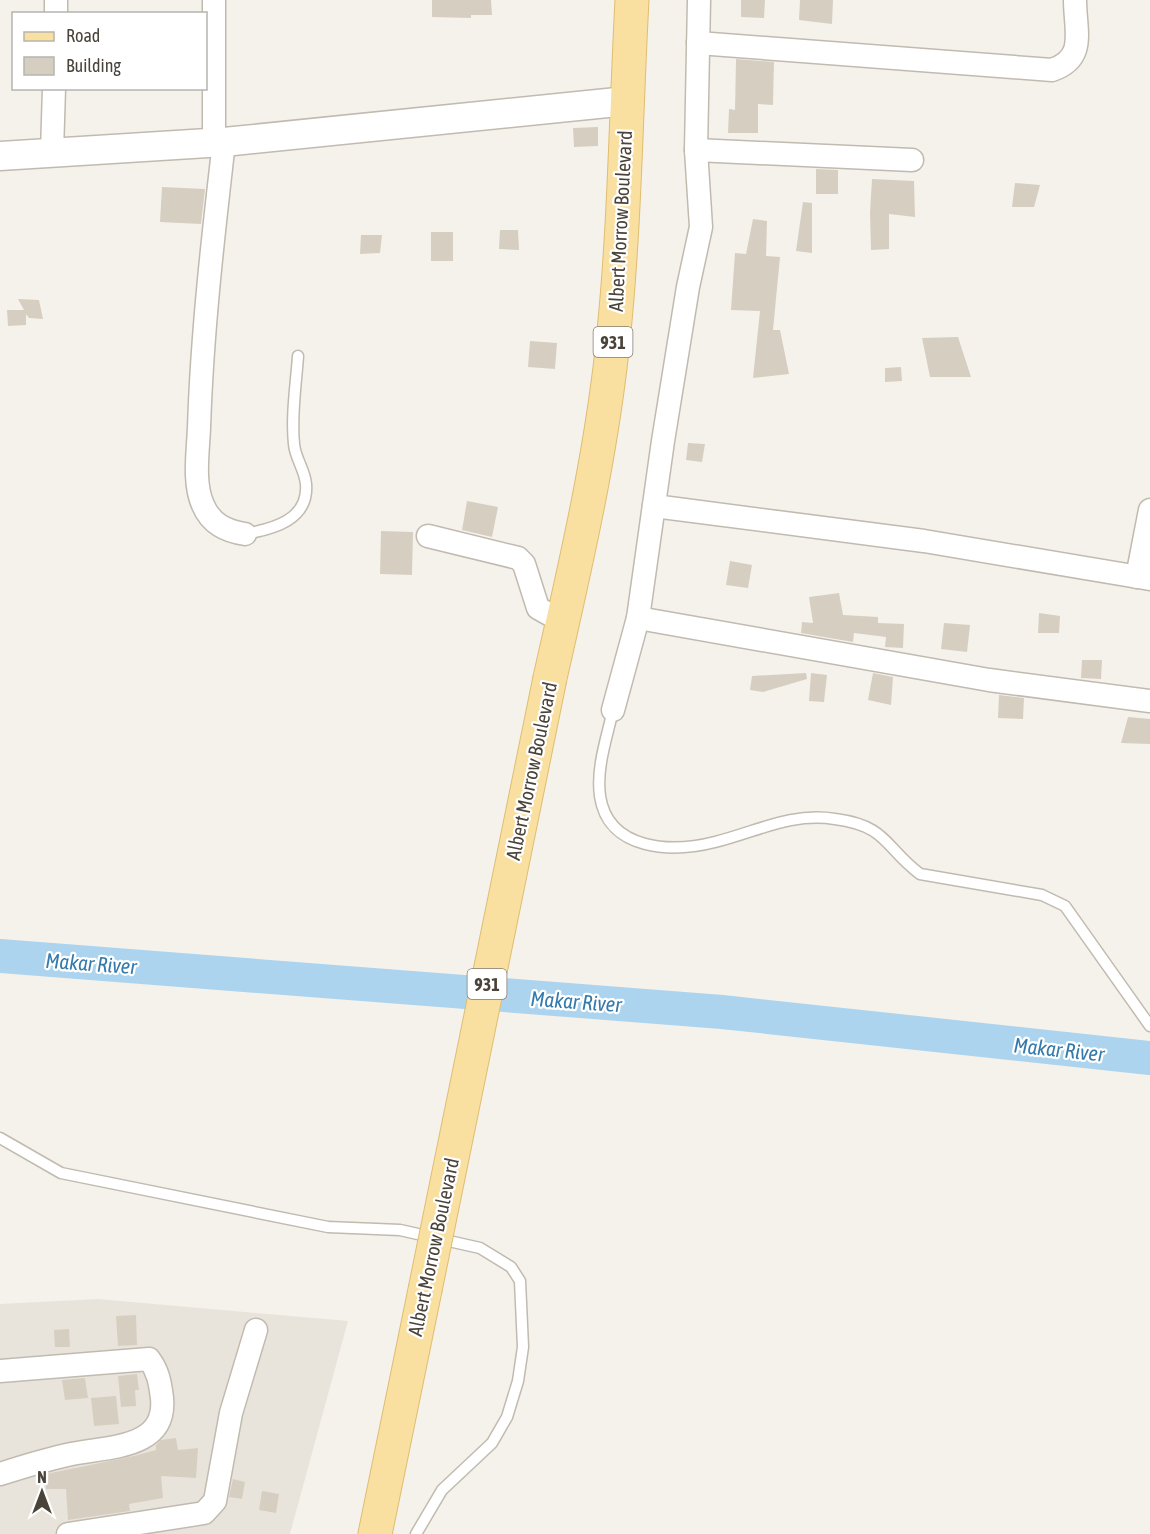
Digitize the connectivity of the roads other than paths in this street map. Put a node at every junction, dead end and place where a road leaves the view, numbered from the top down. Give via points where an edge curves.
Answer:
1 (214, 0) edge
2 (632, 0) edge
3 (699, 0) edge
4 (1075, 0) edge
5 (698, 43) junction
6 (54, 90) edge
7 (627, 101) junction
8 (219, 142) junction
9 (696, 150) junction
10 (52, 152) junction
11 (0, 156) edge
12 (912, 160) dead end
13 (298, 356) dead end
14 (654, 506) junction
15 (1150, 510) edge
16 (245, 534) joint
17 (428, 537) dead end
18 (1144, 578) edge
19 (638, 618) junction
20 (563, 622) junction
21 (1150, 701) edge
22 (614, 710) joint
23 (1150, 1026) edge
24 (0, 1138) edge
25 (256, 1330) dead end
26 (0, 1371) edge
27 (0, 1474) edge
28 (68, 1534) edge
29 (375, 1534) edge
30 (416, 1534) edge

1 - 8 street
2 - 7 main road, Albert Morrow Boulevard / 931
3 - 5 street
4 - 5 street via 1076,51 1070,62 1052,70
5 - 9 street
6 - 10 street
7 - 8 street
7 - 20 main road, Albert Morrow Boulevard / 931 via 607,392 590,500
8 - 10 street
8 - 16 street via 197,469 203,506 213,520 226,531
9 - 12 street
9 - 14 street via 701,227 689,280
10 - 11 street
13 - 16 lane via 293,429 294,448 306,484 303,505 291,520
14 - 18 street via 924,541
14 - 19 street
15 - 18 street
17 - 20 street via 518,558 524,564 538,608
19 - 21 street via 989,680
19 - 22 street
20 - 29 main road, Albert Morrow Boulevard / 931, bridge
22 - 23 lane via 600,795 605,816 627,838 655,848 679,848 715,842 771,823 808,818 856,823 877,831 920,874 1042,895 1065,906
24 - 30 lane via 61,1173 328,1227 400,1230 480,1248 512,1267 520,1281 523,1347 507,1417 492,1443 442,1490
25 - 28 street via 231,1413 215,1501 210,1508 204,1513
26 - 27 street via 149,1359 160,1379 163,1411 158,1425 145,1437 128,1444

